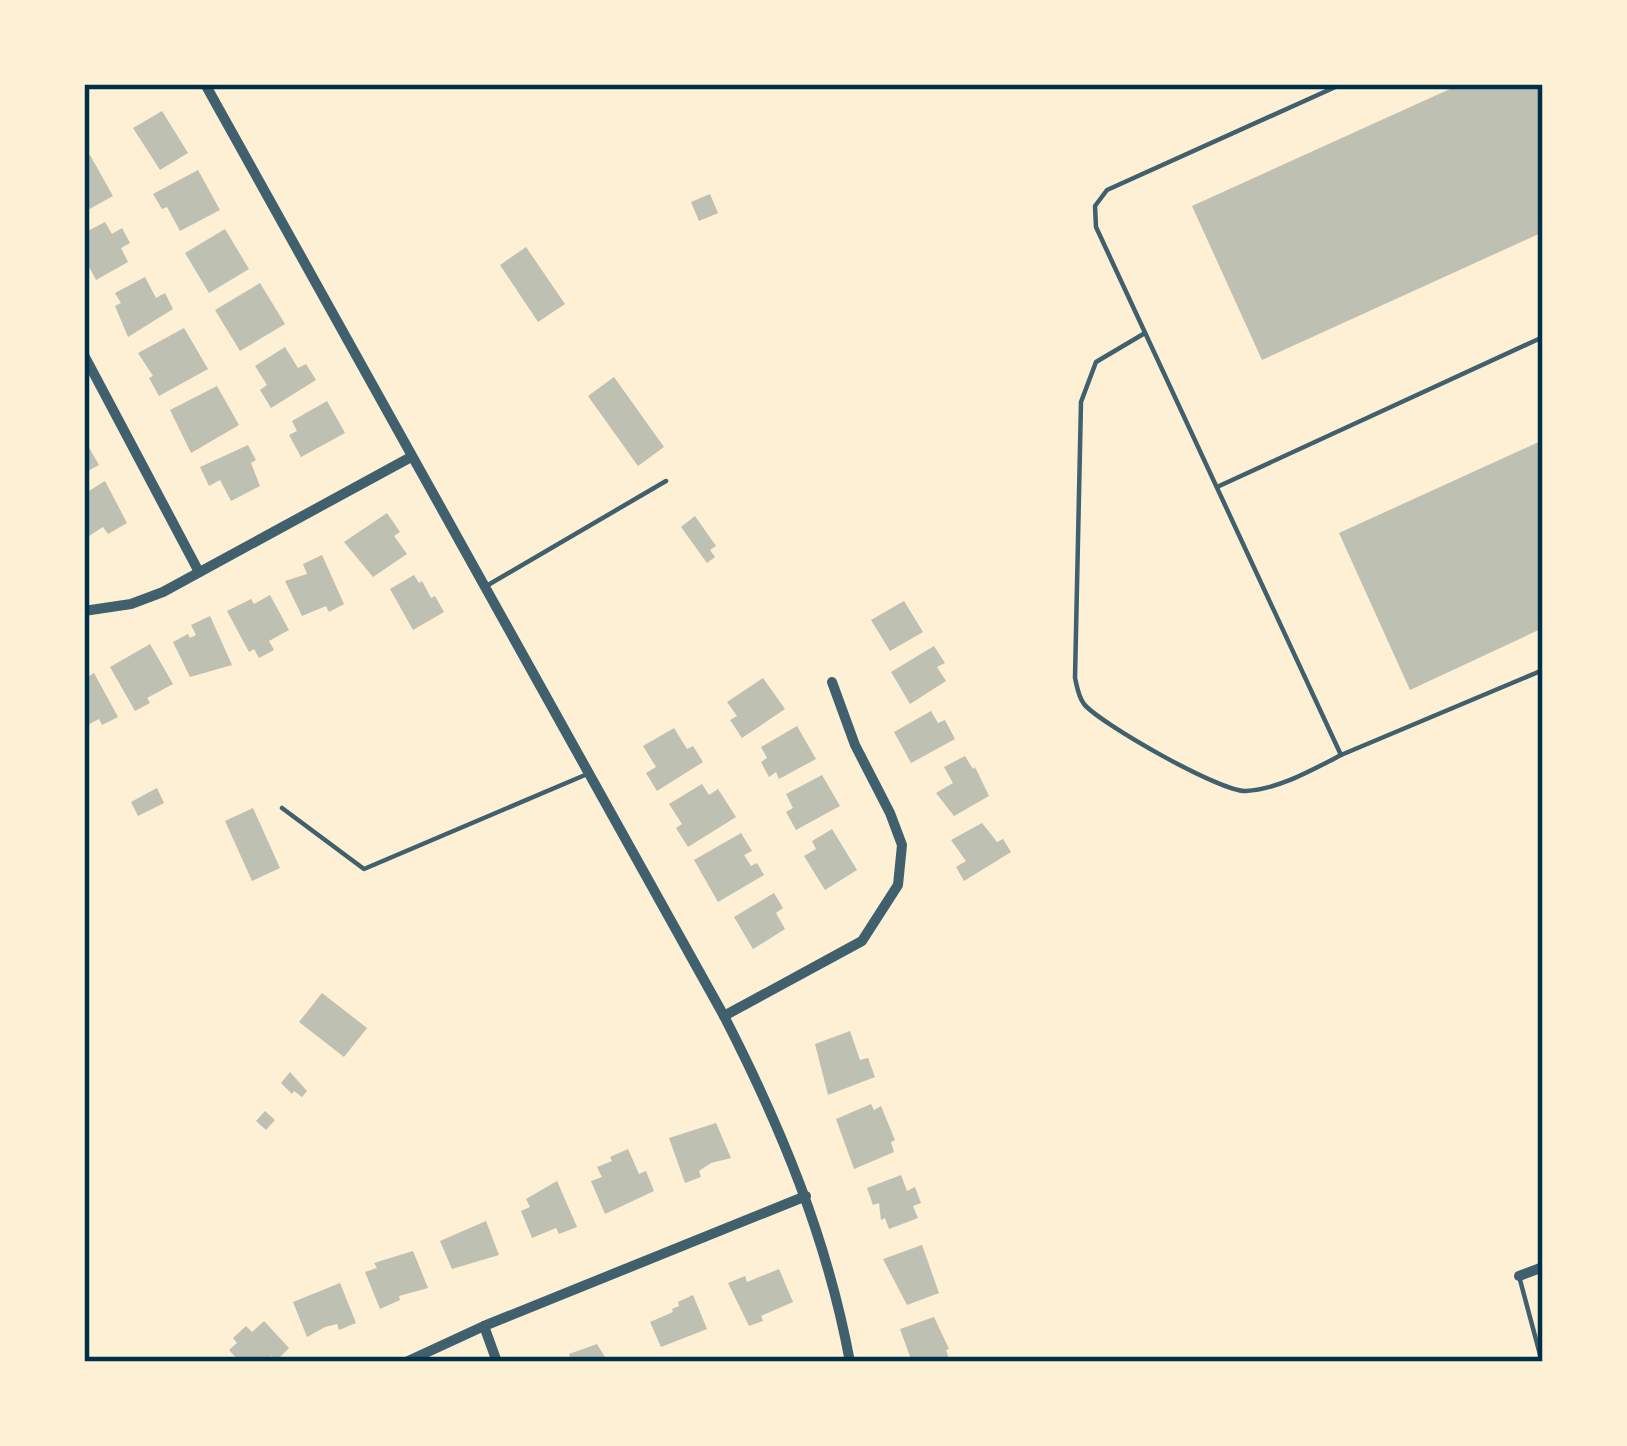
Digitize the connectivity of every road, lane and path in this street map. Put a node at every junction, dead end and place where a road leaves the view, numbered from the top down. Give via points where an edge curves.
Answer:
1 (205, 84) edge
2 (1342, 84) edge
3 (1145, 333) junction
4 (1543, 337) edge
5 (84, 355) edge
6 (411, 458) junction
7 (666, 481) dead end
8 (1217, 487) junction
9 (200, 572) junction
10 (483, 587) junction
11 (84, 610) edge
12 (1543, 670) edge
13 (832, 682) dead end
14 (1341, 755) junction
15 (590, 773) junction
16 (282, 808) dead end
17 (724, 1016) junction
18 (806, 1196) junction
19 (1543, 1267) edge
20 (1519, 1276) joint
21 (484, 1326) junction
22 (1542, 1360) edge
23 (406, 1362) edge
24 (497, 1362) edge
25 (850, 1362) edge
26 (1531, 1362) edge

1 - 6 street
2 - 3 lane via 1107,190 1095,206 1096,227
3 - 8 lane
3 - 14 lane via 1096,362 1081,402 1080,699 1124,733 1231,791 1286,781
4 - 8 lane
5 - 9 street
6 - 9 street
6 - 10 street
7 - 10 lane
8 - 14 lane
9 - 11 street via 131,604
10 - 15 street
12 - 14 lane
13 - 17 street via 902,845 898,885 862,941
15 - 16 lane via 364,869
15 - 17 street
17 - 18 street
18 - 21 street
18 - 25 street
19 - 20 street
20 - 22 lane
21 - 23 street
21 - 24 street
22 - 26 lane

